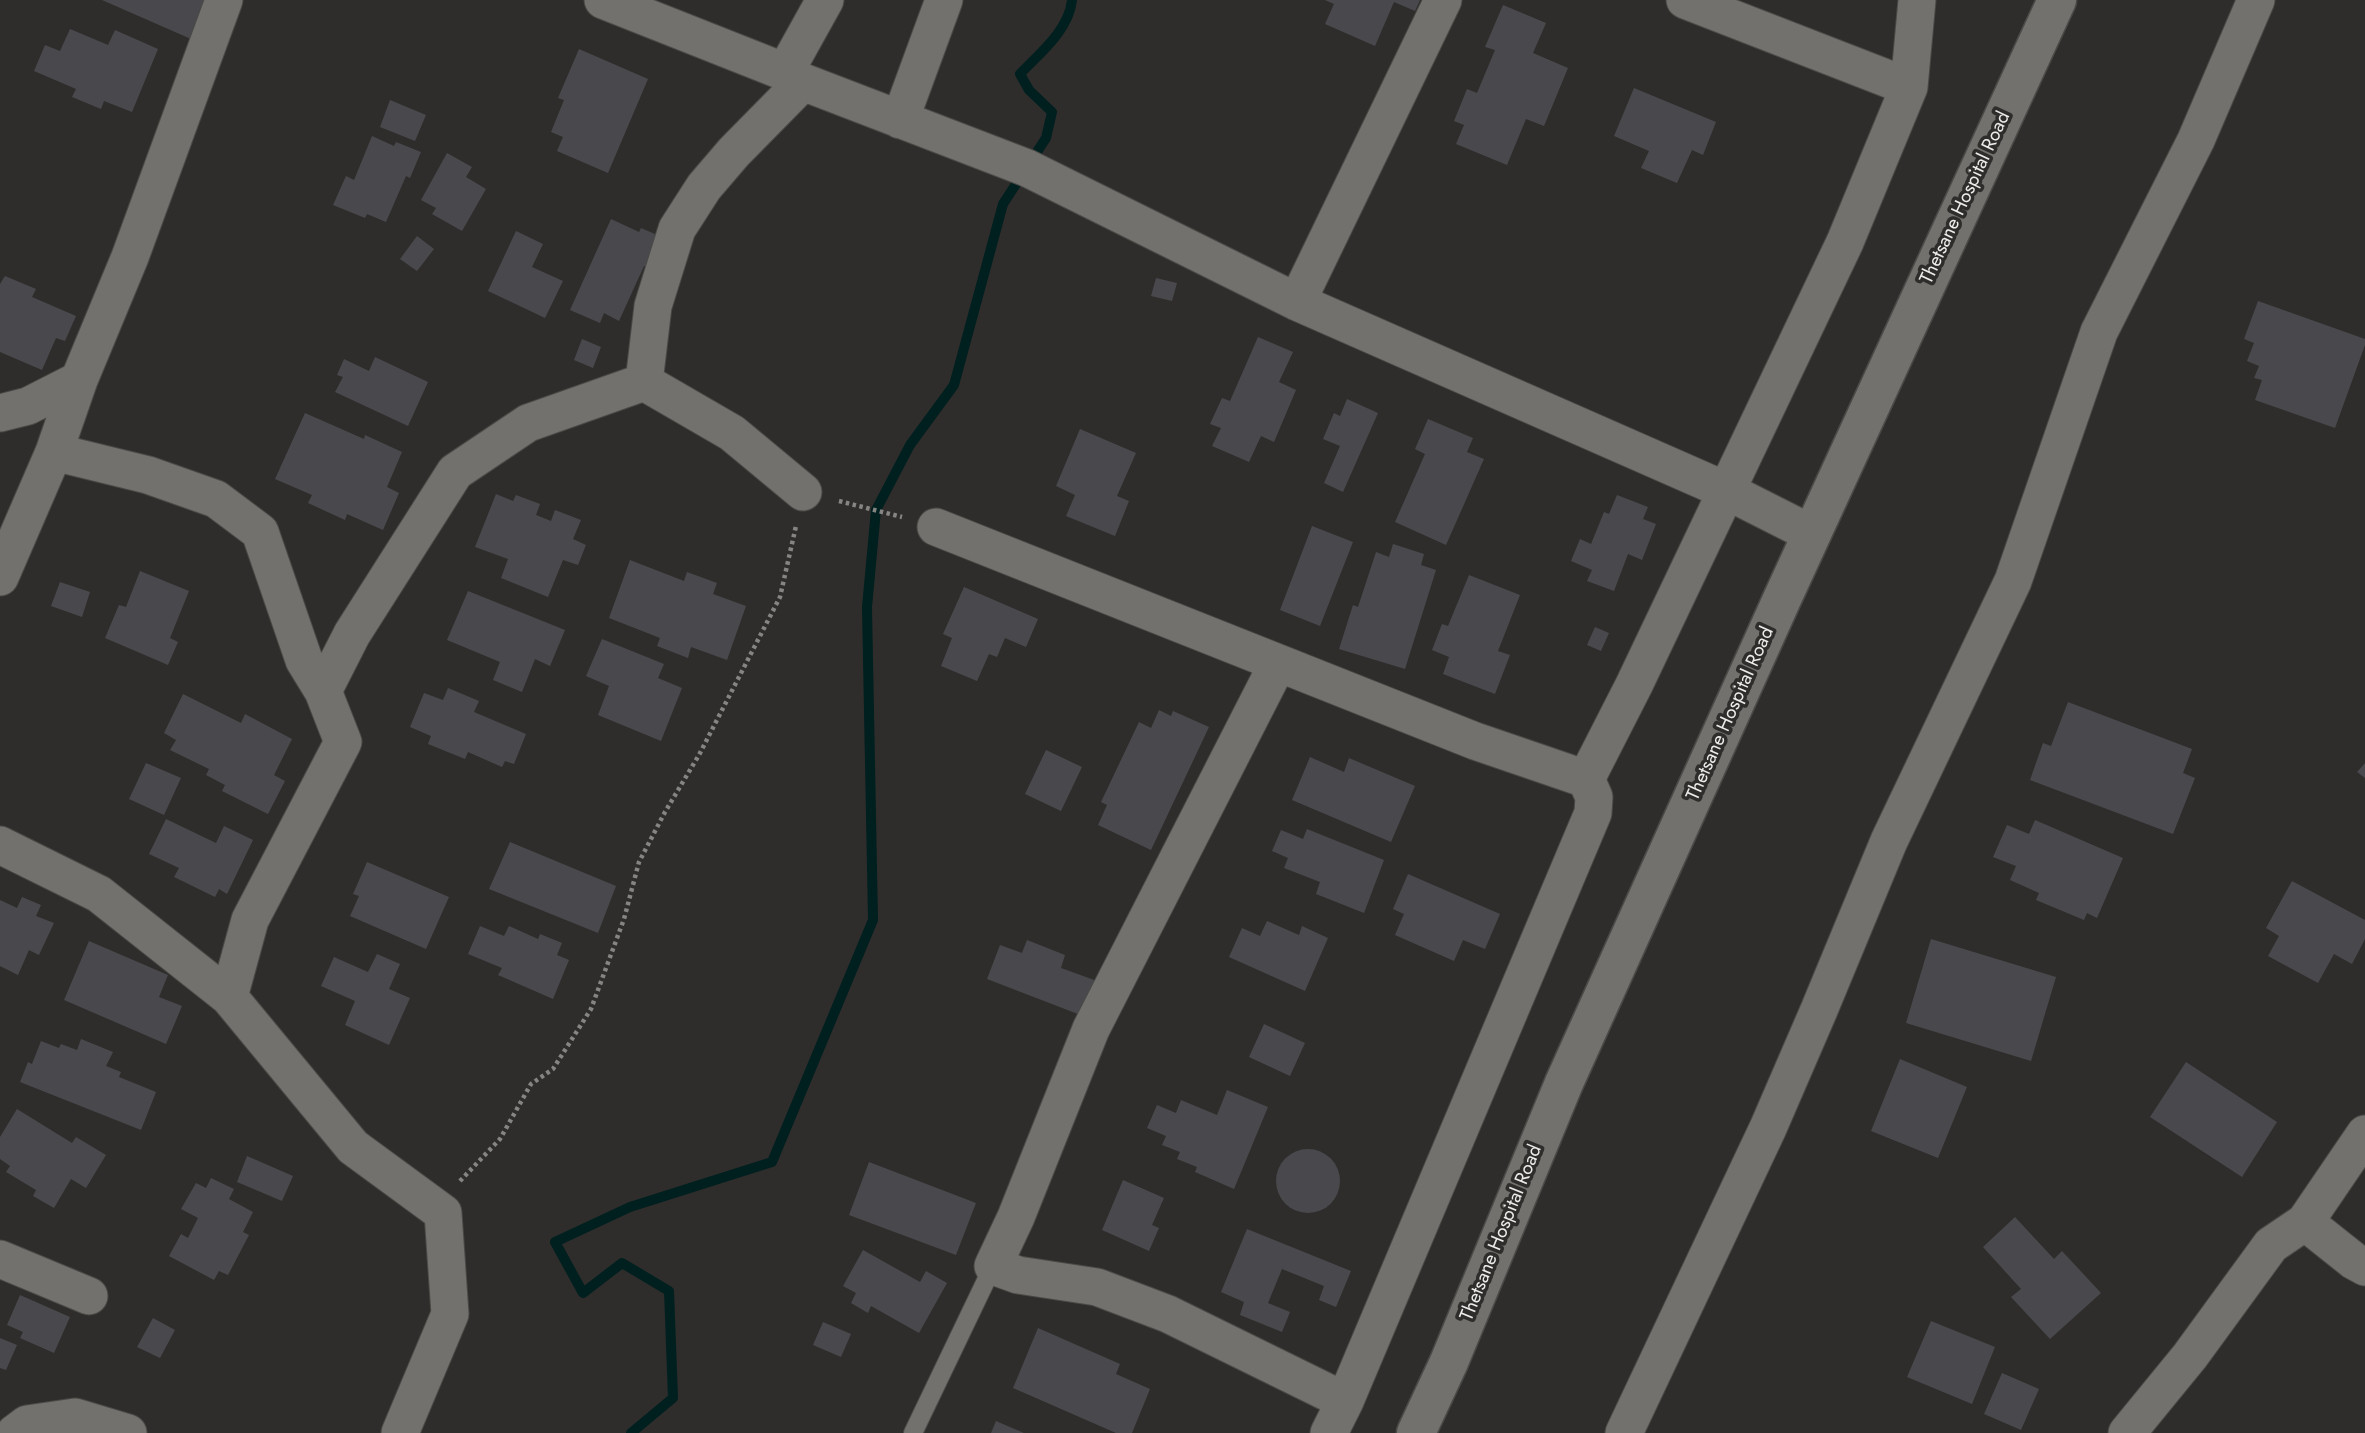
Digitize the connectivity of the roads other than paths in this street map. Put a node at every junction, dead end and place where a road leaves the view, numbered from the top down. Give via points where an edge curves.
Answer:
1 (224, 0) edge
2 (603, 0) edge
3 (825, 0) edge
4 (944, 0) edge
5 (1443, 0) edge
6 (1685, 0) edge
7 (1917, 0) edge
8 (2057, 0) edge
9 (2256, 0) edge
10 (794, 77) junction
11 (1909, 87) junction
12 (900, 120) junction
13 (1297, 302) junction
14 (79, 380) junction
15 (644, 382) junction
16 (0, 413) edge
17 (54, 452) junction
18 (1727, 491) junction
19 (803, 492) road end
20 (936, 527) road end
21 (1812, 534) junction
22 (0, 577) edge
23 (1278, 663) junction
24 (323, 691) junction
25 (1586, 779) junction
26 (0, 845) edge
27 (229, 997) junction
28 (2365, 1133) edge
29 (2305, 1222) junction
30 (0, 1259) edge
31 (993, 1266) junction
32 (2365, 1267) edge
33 (89, 1296) dead end
34 (1345, 1401) junction
35 (15, 1433) edge
36 (128, 1433) edge
37 (400, 1433) edge
38 (913, 1433) edge
39 (1329, 1433) edge
40 (1416, 1433) edge
41 (1623, 1433) edge
42 (2127, 1433) edge

1 - 14 street via 130,257
2 - 10 street
3 - 10 street
4 - 12 street
5 - 13 street
6 - 11 street
7 - 11 street
8 - 21 main road, Thetsane Hospital Road
9 - 41 street via 2196,140 2099,332 2013,582 1889,841 1768,1128
10 - 12 street
10 - 15 street via 704,187 677,229 653,306
11 - 18 street via 1845,242
12 - 13 street via 1027,168
13 - 18 street
14 - 16 street via 28,406
14 - 17 street
15 - 19 street via 732,433
15 - 24 street via 528,423 455,472 352,635
17 - 22 street
17 - 24 street via 148,475 216,499 260,531 304,660
18 - 21 street
18 - 25 street
20 - 23 street
21 - 40 main road, Thetsane Hospital Road via 1564,1083
23 - 25 street via 1475,741
23 - 31 street via 1091,1029
24 - 27 street via 343,742 250,920
25 - 34 street via 1594,797 1593,813
26 - 27 street via 99,894
27 - 37 street via 353,1147 443,1213 450,1314
28 - 29 street
29 - 32 street
29 - 42 street via 2271,1245
30 - 33 street
31 - 34 street via 1018,1275 1097,1287 1144,1305
31 - 38 lane
34 - 39 street
35 - 36 street via 27,1424 75,1417

